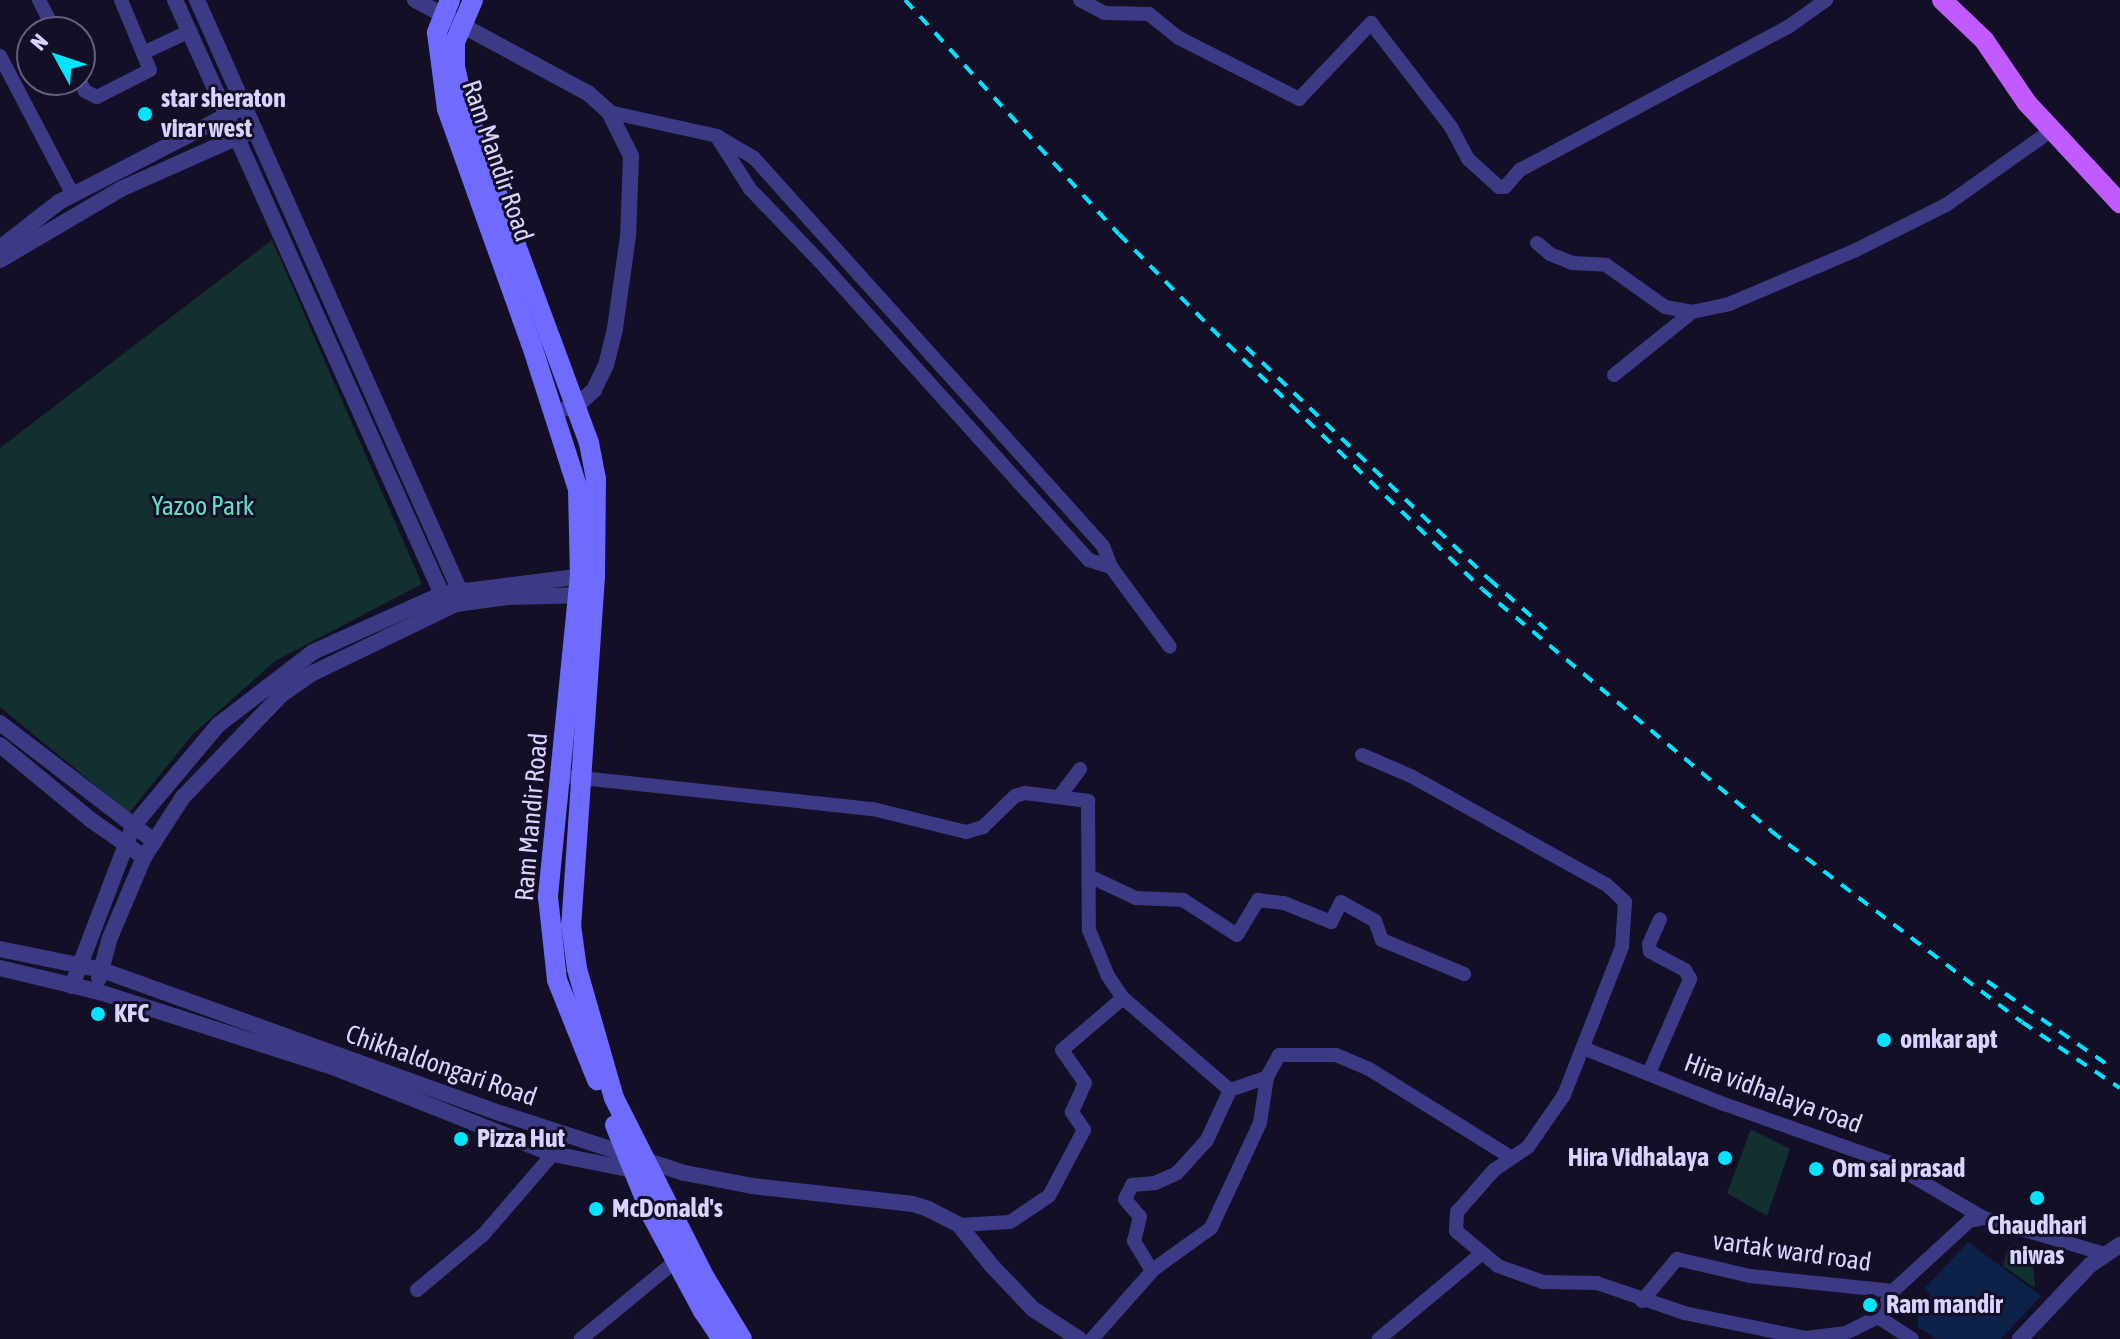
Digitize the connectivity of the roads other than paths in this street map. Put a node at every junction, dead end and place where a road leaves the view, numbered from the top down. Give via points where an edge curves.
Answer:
1 (121, 0) edge
2 (175, 0) edge
3 (197, 0) edge
4 (415, 0) edge
5 (450, 0) edge
6 (473, 0) edge
7 (1080, 0) edge
8 (1826, 0) edge
9 (1942, 0) edge
10 (190, 31) junction
11 (145, 52) junction
12 (0, 56) edge
13 (4, 75) edge
14 (95, 96) edge
15 (244, 106) junction
16 (609, 112) junction
17 (228, 116) junction
18 (255, 130) junction
19 (2052, 130) junction
20 (237, 136) junction
21 (717, 136) junction
22 (73, 195) junction
23 (2120, 203) edge
24 (1537, 243) dead end
25 (0, 248) edge
26 (0, 260) edge
27 (1692, 312) junction
28 (541, 340) junction
29 (1614, 375) dead end
30 (953, 378) junction
31 (939, 392) junction
32 (576, 406) junction
33 (554, 411) junction
34 (1111, 567) junction
35 (587, 585) junction
36 (462, 597) junction
37 (445, 601) junction
38 (1170, 647) dead end
39 (0, 723) edge
40 (0, 745) edge
41 (1362, 755) dead end
42 (1080, 769) dead end
43 (570, 776) junction
44 (1059, 797) junction
45 (133, 826) junction
46 (155, 842) junction
47 (124, 844) junction
48 (144, 857) junction
49 (1089, 876) junction
50 (1660, 919) dead end
51 (0, 949) edge
52 (78, 964) junction
53 (0, 968) edge
54 (102, 970) junction
55 (1464, 974) dead end
56 (72, 986) junction
57 (96, 991) junction
58 (1123, 998) junction
59 (1583, 1048) junction
60 (1649, 1073) junction
61 (1267, 1077) junction
62 (1230, 1090) junction
63 (553, 1154) junction
64 (1512, 1158) junction
65 (640, 1164) junction
66 (1984, 1218) junction
67 (959, 1225) junction
68 (2112, 1249) edge
69 (1481, 1254) junction
70 (677, 1260) junction
71 (1152, 1271) junction
72 (417, 1290) dead end
73 (1893, 1291) junction
74 (1642, 1301) junction
75 (1878, 1317) junction
76 (581, 1339) edge
77 (722, 1339) edge
78 (742, 1339) edge
79 (1079, 1339) edge
80 (1092, 1339) edge
81 (1379, 1339) edge
82 (1912, 1339) edge
83 (2020, 1339) edge

1 - 11 street
2 - 10 street
3 - 15 street
4 - 16 street, Ram Mandir Road via 588,93
5 - 28 main road, Ram Mandir Road, bridge via 437,33 447,109
6 - 28 main road, bridge via 455,42 455,67
7 - 8 street via 1104,13 1149,14 1179,38 1299,99 1371,23 1451,127 1468,159 1499,187 1520,170 1788,27
9 - 19 main road via 1984,40
10 - 11 street
10 - 17 street
11 - 14 street via 151,65 146,75
12 - 13 street
13 - 22 street
15 - 17 street
15 - 18 street
16 - 21 street
16 - 32 street, Ram Mandir Road via 631,156 628,236 606,365 594,390
17 - 20 street
17 - 22 street
18 - 20 street
18 - 36 street
19 - 23 main road
19 - 27 street via 1946,205 1729,304
20 - 26 street via 121,189
20 - 37 street
21 - 30 street via 754,158
21 - 31 street via 750,189
22 - 25 street
24 - 27 street via 1572,263 1606,265 1665,307
27 - 29 street
28 - 32 main road
28 - 33 main road, Ram Mandir Road
30 - 31 street
30 - 34 street via 1103,546
31 - 34 street via 1089,560
32 - 33 street
32 - 35 main road via 596,479
33 - 35 main road, Ram Mandir Road via 578,489
34 - 38 street
35 - 36 street
35 - 43 main road
36 - 37 street
37 - 45 street via 313,652 218,725
37 - 46 street via 281,695 183,797
39 - 45 street
40 - 47 street
41 - 59 street via 1411,776 1622,897 1622,947
42 - 44 street
43 - 44 street via 873,809 966,832 983,827 1015,796
43 - 65 main road via 571,925 577,969 614,1098
44 - 49 street via 1088,801
45 - 46 street
45 - 47 street
46 - 48 street
47 - 48 street
47 - 52 street
48 - 54 street
49 - 55 street via 1136,898 1183,900 1237,935 1258,900 1284,903 1331,922 1341,902 1375,921 1382,940
49 - 58 street via 1089,930
50 - 60 street via 1650,951 1685,970 1690,979
51 - 52 street, Chikhaldongari Road
52 - 54 street, Chikhaldongari Road
52 - 56 street
53 - 56 street, Chikhaldongari Road
54 - 57 street
54 - 65 street, Chikhaldongari Road
56 - 57 street, Chikhaldongari Road
57 - 63 street, Chikhaldongari Road via 333,1067
58 - 62 street
58 - 67 street via 1062,1050 1085,1083 1072,1112 1084,1130 1049,1196 1010,1222
59 - 60 street, Hira vidhalaya road
59 - 64 street via 1547,1124
60 - 66 street, Hira vidhalaya road via 1888,1162
61 - 62 street
61 - 64 street via 1279,1055 1336,1055 1369,1069
61 - 71 street via 1260,1123 1211,1228
62 - 71 street via 1207,1140 1177,1173 1132,1185 1125,1199 1140,1217 1134,1241
63 - 65 street, Chikhaldongari Road
63 - 72 street via 483,1235
64 - 69 street via 1494,1170 1457,1212 1456,1231
65 - 67 street, Chikhaldongari Road via 752,1186 913,1204
65 - 70 main road
65 - 78 main road
66 - 68 street, Hira vidhalaya road
66 - 73 street via 1969,1221
67 - 79 street via 1033,1309
68 - 83 street
69 - 74 street via 1543,1282 1597,1283
69 - 81 street
70 - 76 street
70 - 77 main road
71 - 80 street
73 - 74 street, vartak ward road via 1750,1276 1684,1259 1673,1262
73 - 75 street
74 - 75 street via 1806,1338 1846,1333
75 - 82 street

